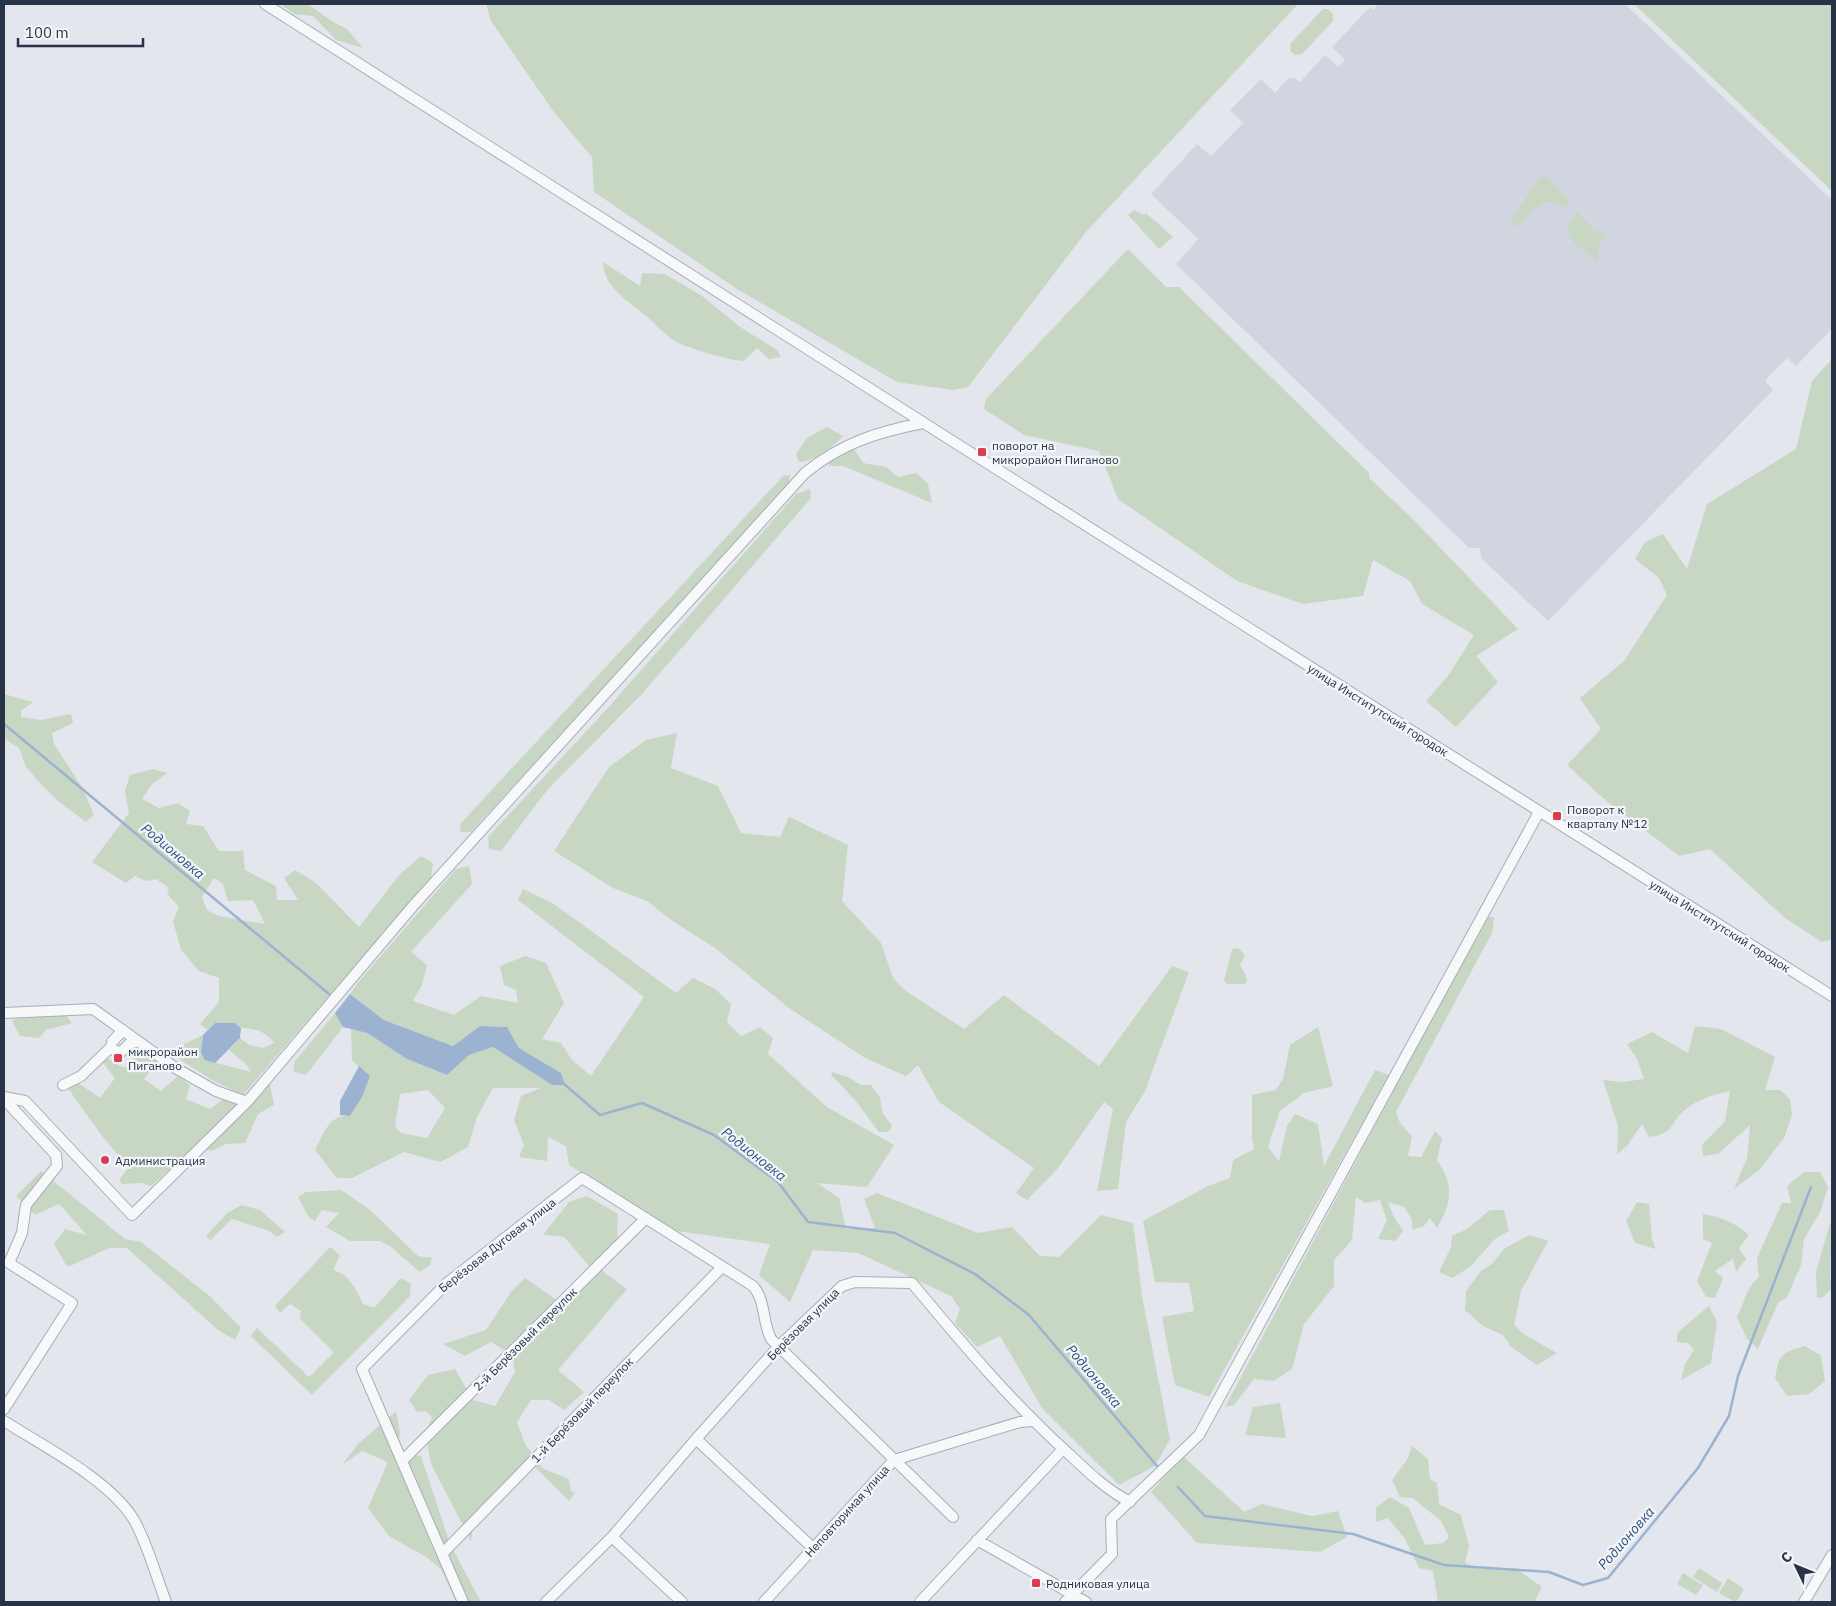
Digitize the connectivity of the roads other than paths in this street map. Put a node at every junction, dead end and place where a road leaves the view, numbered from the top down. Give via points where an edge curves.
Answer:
1 (265, 4) edge
2 (924, 423) junction
3 (1539, 812) junction
4 (1832, 996) edge
5 (4, 1013) edge
6 (123, 1030) junction
7 (138, 1041) junction
8 (111, 1047) junction
9 (63, 1085) dead end
10 (4, 1098) edge
11 (246, 1102) junction
12 (646, 1218) junction
13 (722, 1266) junction
14 (779, 1346) junction
15 (4, 1409) edge
16 (4, 1421) edge
17 (1033, 1421) junction
18 (696, 1439) junction
19 (1063, 1449) junction
20 (403, 1460) junction
21 (894, 1460) junction
22 (1130, 1502) junction
23 (952, 1517) dead end
24 (612, 1537) junction
25 (977, 1540) junction
26 (813, 1548) junction
27 (442, 1554) junction
28 (1832, 1555) edge
29 (1073, 1594) junction
30 (166, 1602) edge
31 (463, 1602) edge
32 (546, 1602) edge
33 (682, 1602) edge
34 (764, 1602) edge
35 (920, 1602) edge
36 (1065, 1602) edge
37 (1086, 1602) edge
38 (1804, 1602) edge

1 - 2 street, улица Институтский городок
2 - 3 street, улица Институтский городок
2 - 11 street via 888,430 846,444 805,473 413,906
3 - 4 street, улица Институтский городок
3 - 22 street via 1199,1435
5 - 6 street via 93,1009
6 - 7 street
6 - 8 street
7 - 8 street via 121,1052
7 - 11 street via 177,1069 216,1091
8 - 9 street via 81,1076
10 - 11 street via 25,1101 132,1215
10 - 15 street via 56,1155 57,1166 26,1205 22,1233 10,1263 72,1303
12 - 13 street, Берёзовая Дуговая улица
12 - 20 street, 2-й Берёзовый переулок
12 - 20 street, Берёзовая Дуговая улица via 582,1178 447,1283 362,1368
13 - 14 street, Берёзовая Дуговая улица via 760,1294 767,1331
13 - 27 street, 1-й Берёзовый переулок
14 - 17 street, Берёзовая улица via 842,1286 855,1282 912,1283 961,1343
14 - 18 street, Берёзовая улица
14 - 21 street, Берёзовая Дуговая улица
16 - 30 street via 94,1479 116,1500 133,1520
17 - 19 street, Берёзовая улица
17 - 21 street, Неповторимая улица via 1020,1422
18 - 24 street, Берёзовая улица
18 - 26 street
19 - 22 street, Берёзовая улица via 1109,1491
19 - 25 street
20 - 27 street, Берёзовая Дуговая улица
21 - 23 street, Берёзовая Дуговая улица
21 - 26 street, Неповторимая улица
22 - 29 street via 1111,1519 1112,1554
24 - 32 street, Берёзовая улица
24 - 33 street
25 - 29 street
25 - 35 street
26 - 34 street, Неповторимая улица
27 - 31 street, Берёзовая Дуговая улица
28 - 38 street
29 - 36 street
29 - 37 street

